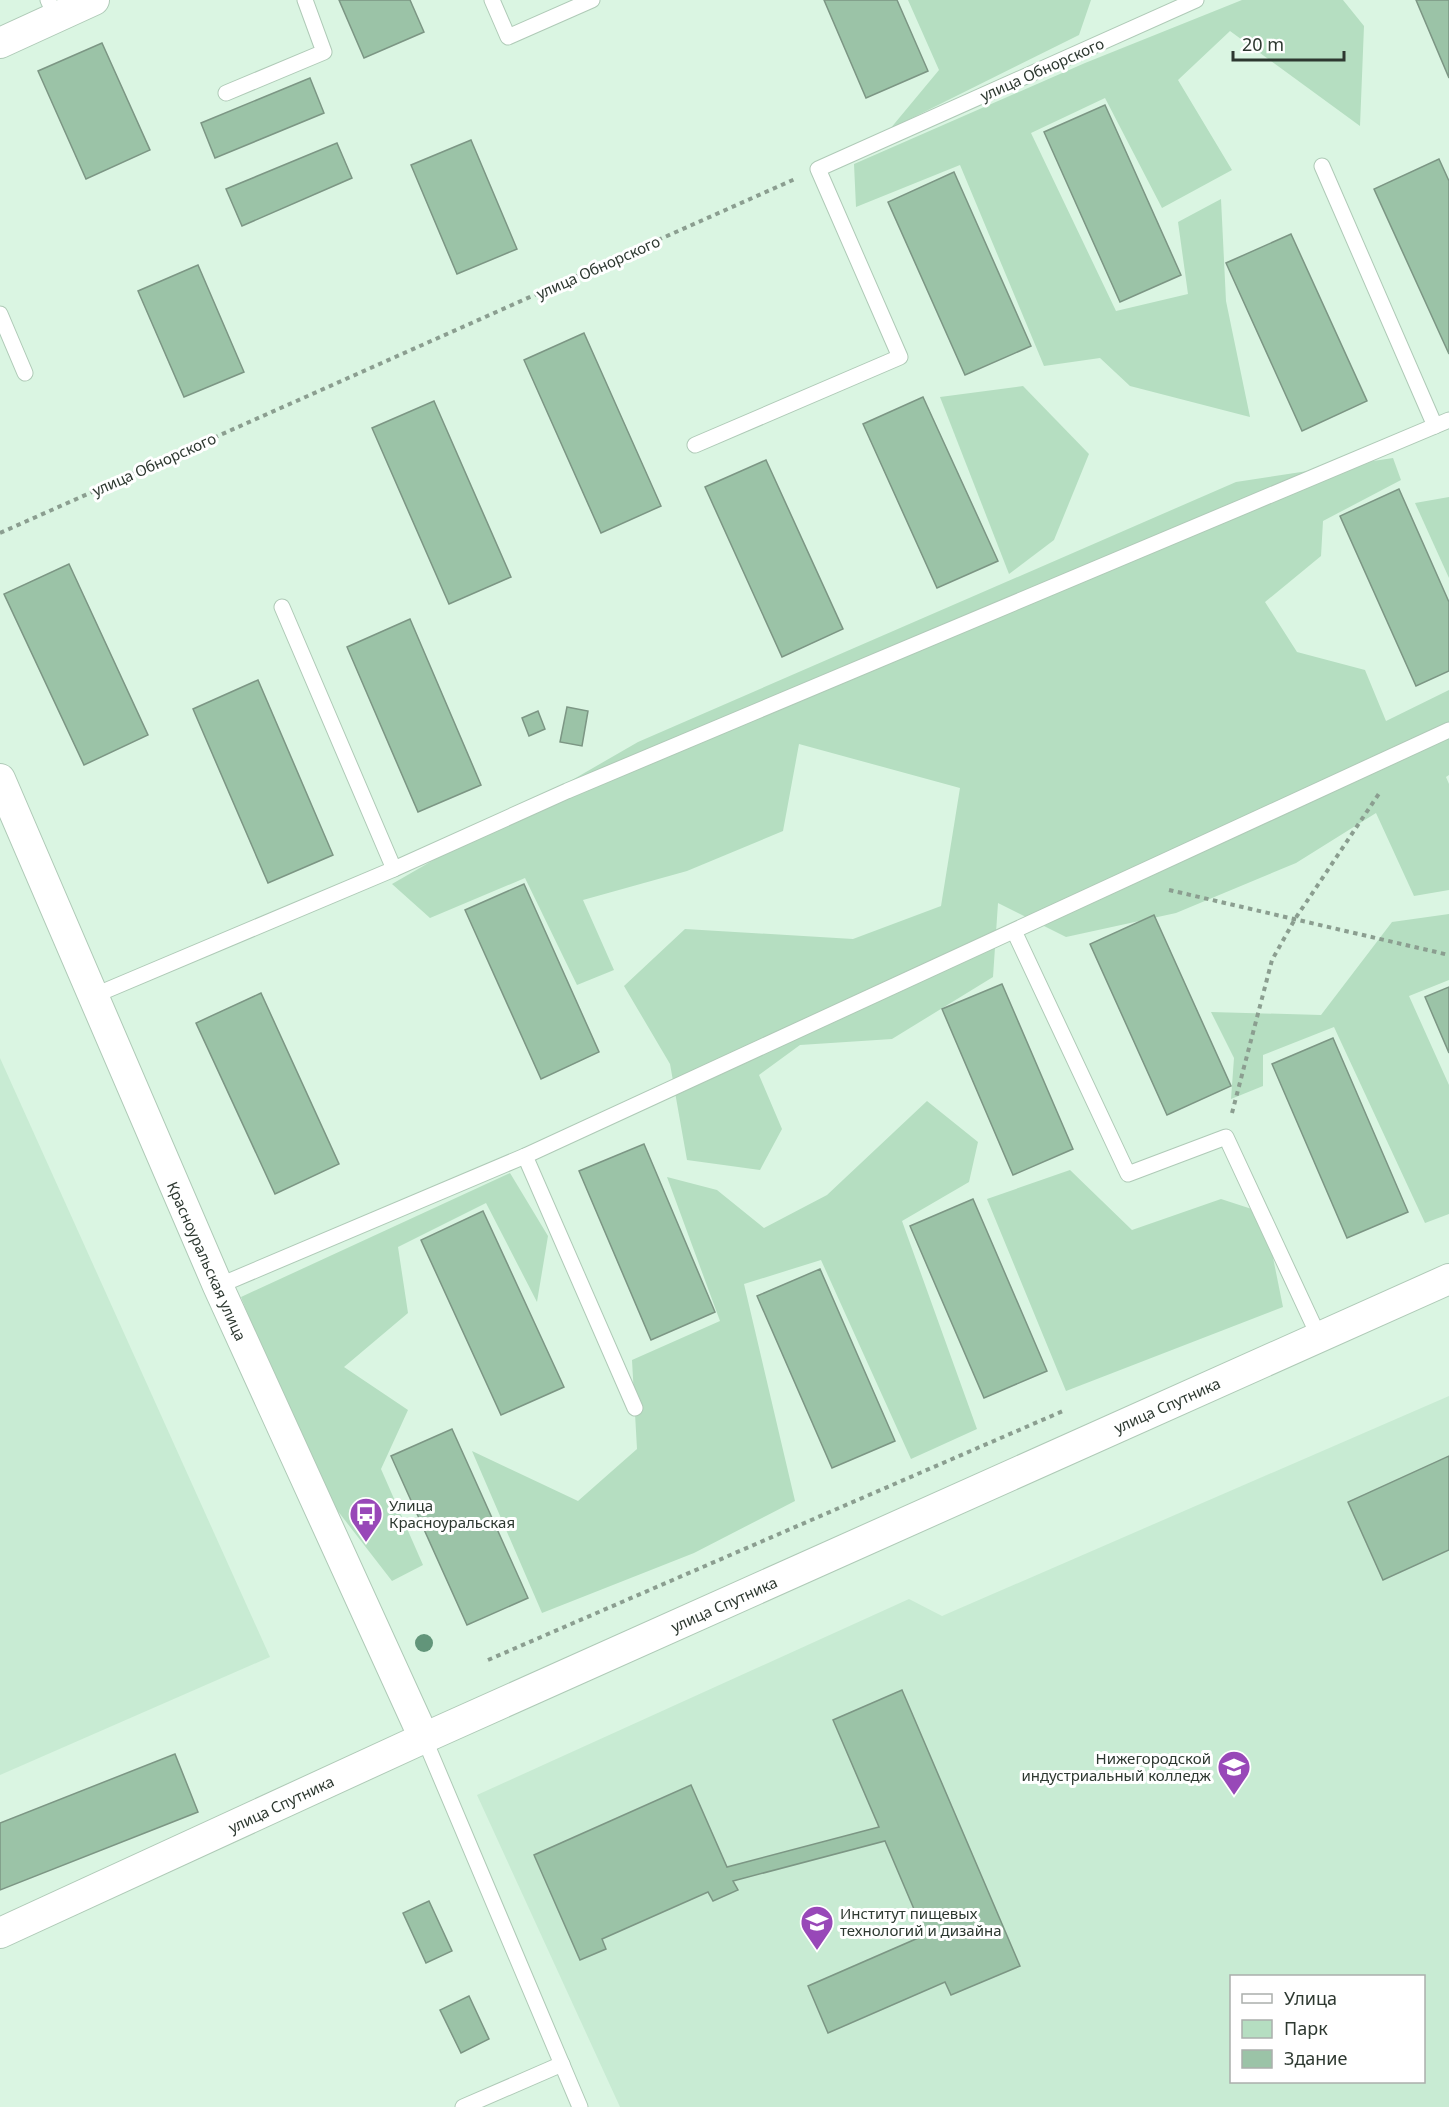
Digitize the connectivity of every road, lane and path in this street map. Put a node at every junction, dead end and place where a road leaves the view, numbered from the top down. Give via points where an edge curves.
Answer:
1 (94, 0) edge
2 (304, 0) edge
3 (492, 0) edge
4 (592, 0) edge
5 (1196, 0) edge
6 (52, 9) edge
7 (0, 43) edge
8 (226, 93) dead end
9 (1322, 165) dead end
10 (818, 169) junction
11 (0, 314) edge
12 (25, 373) dead end
13 (1442, 423) edge
14 (695, 445) dead end
15 (0, 533) edge
16 (282, 607) dead end
17 (1449, 730) edge
18 (1408, 749) junction
19 (0, 779) edge
20 (394, 868) junction
21 (1125, 880) junction
22 (1295, 919) junction
23 (1014, 931) junction
24 (1449, 955) edge
25 (93, 996) junction
26 (1226, 1137) junction
27 (525, 1156) junction
28 (1449, 1279) edge
29 (218, 1286) junction
30 (1319, 1337) junction
31 (635, 1408) dead end
32 (1066, 1410) dead end
33 (488, 1660) dead end
34 (424, 1738) junction
35 (0, 1933) edge
36 (562, 2064) junction
37 (463, 2107) edge
38 (580, 2107) edge

1 - 6 street
2 - 8 lane via 324,52
3 - 4 lane via 508,37
5 - 10 lane, улица Обнорского
6 - 7 street
9 - 13 lane
10 - 14 lane via 900,357
10 - 15 path, улица Обнорского
11 - 12 lane
13 - 20 lane via 567,791
16 - 20 lane
17 - 18 lane
18 - 21 lane
18 - 22 path
19 - 25 street, Красноуральская улица
20 - 25 lane
21 - 22 path
21 - 23 lane
22 - 24 path
22 - 26 path via 1272,960
23 - 26 lane via 1128,1174
23 - 27 lane
25 - 29 street, Красноуральская улица
26 - 30 lane
27 - 29 lane
27 - 31 lane
28 - 30 street, улица Спутника
29 - 34 street, Красноуральская улица
30 - 34 street, улица Спутника
32 - 33 path
34 - 35 street, улица Спутника
34 - 36 lane
36 - 37 lane
36 - 38 lane

